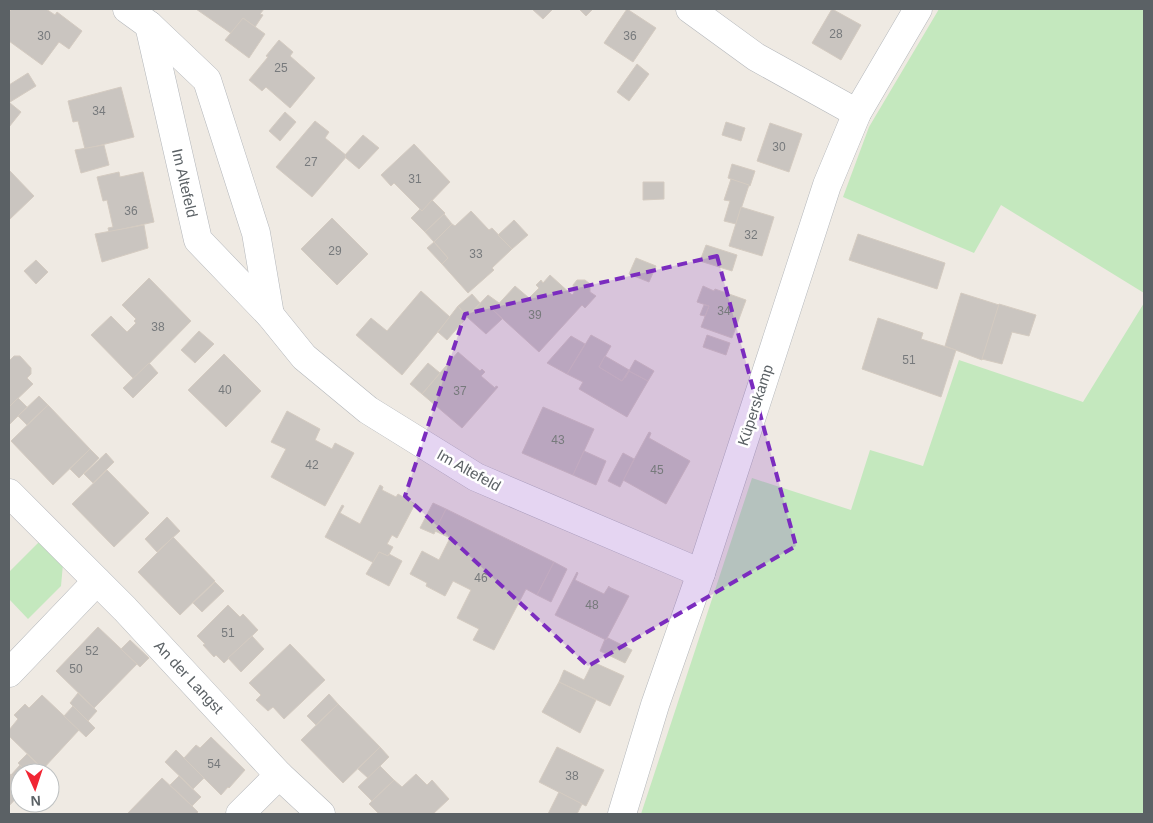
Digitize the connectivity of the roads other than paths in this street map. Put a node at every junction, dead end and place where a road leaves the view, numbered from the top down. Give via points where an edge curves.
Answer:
1 (127, 9) edge
2 (690, 9) edge
3 (918, 9) edge
4 (149, 25) junction
5 (857, 113) junction
6 (270, 315) junction
7 (9, 495) edge
8 (701, 573) junction
9 (97, 581) junction
10 (9, 673) edge
11 (279, 775) junction
12 (240, 814) edge
13 (320, 814) edge
14 (622, 814) edge

1 - 4 street, Im Altefeld
2 - 5 street via 756,57
3 - 5 street, Küperskamp
4 - 6 street, Im Altefeld via 207,80 256,234
4 - 6 street, Im Altefeld via 198,240
5 - 8 street, Küperskamp via 827,185
6 - 8 street, Im Altefeld via 304,357 368,410 476,477
7 - 9 street, An der Langst
8 - 14 street, Küperskamp
9 - 10 street
9 - 11 street, An der Langst
11 - 12 street
11 - 13 street, An der Langst

